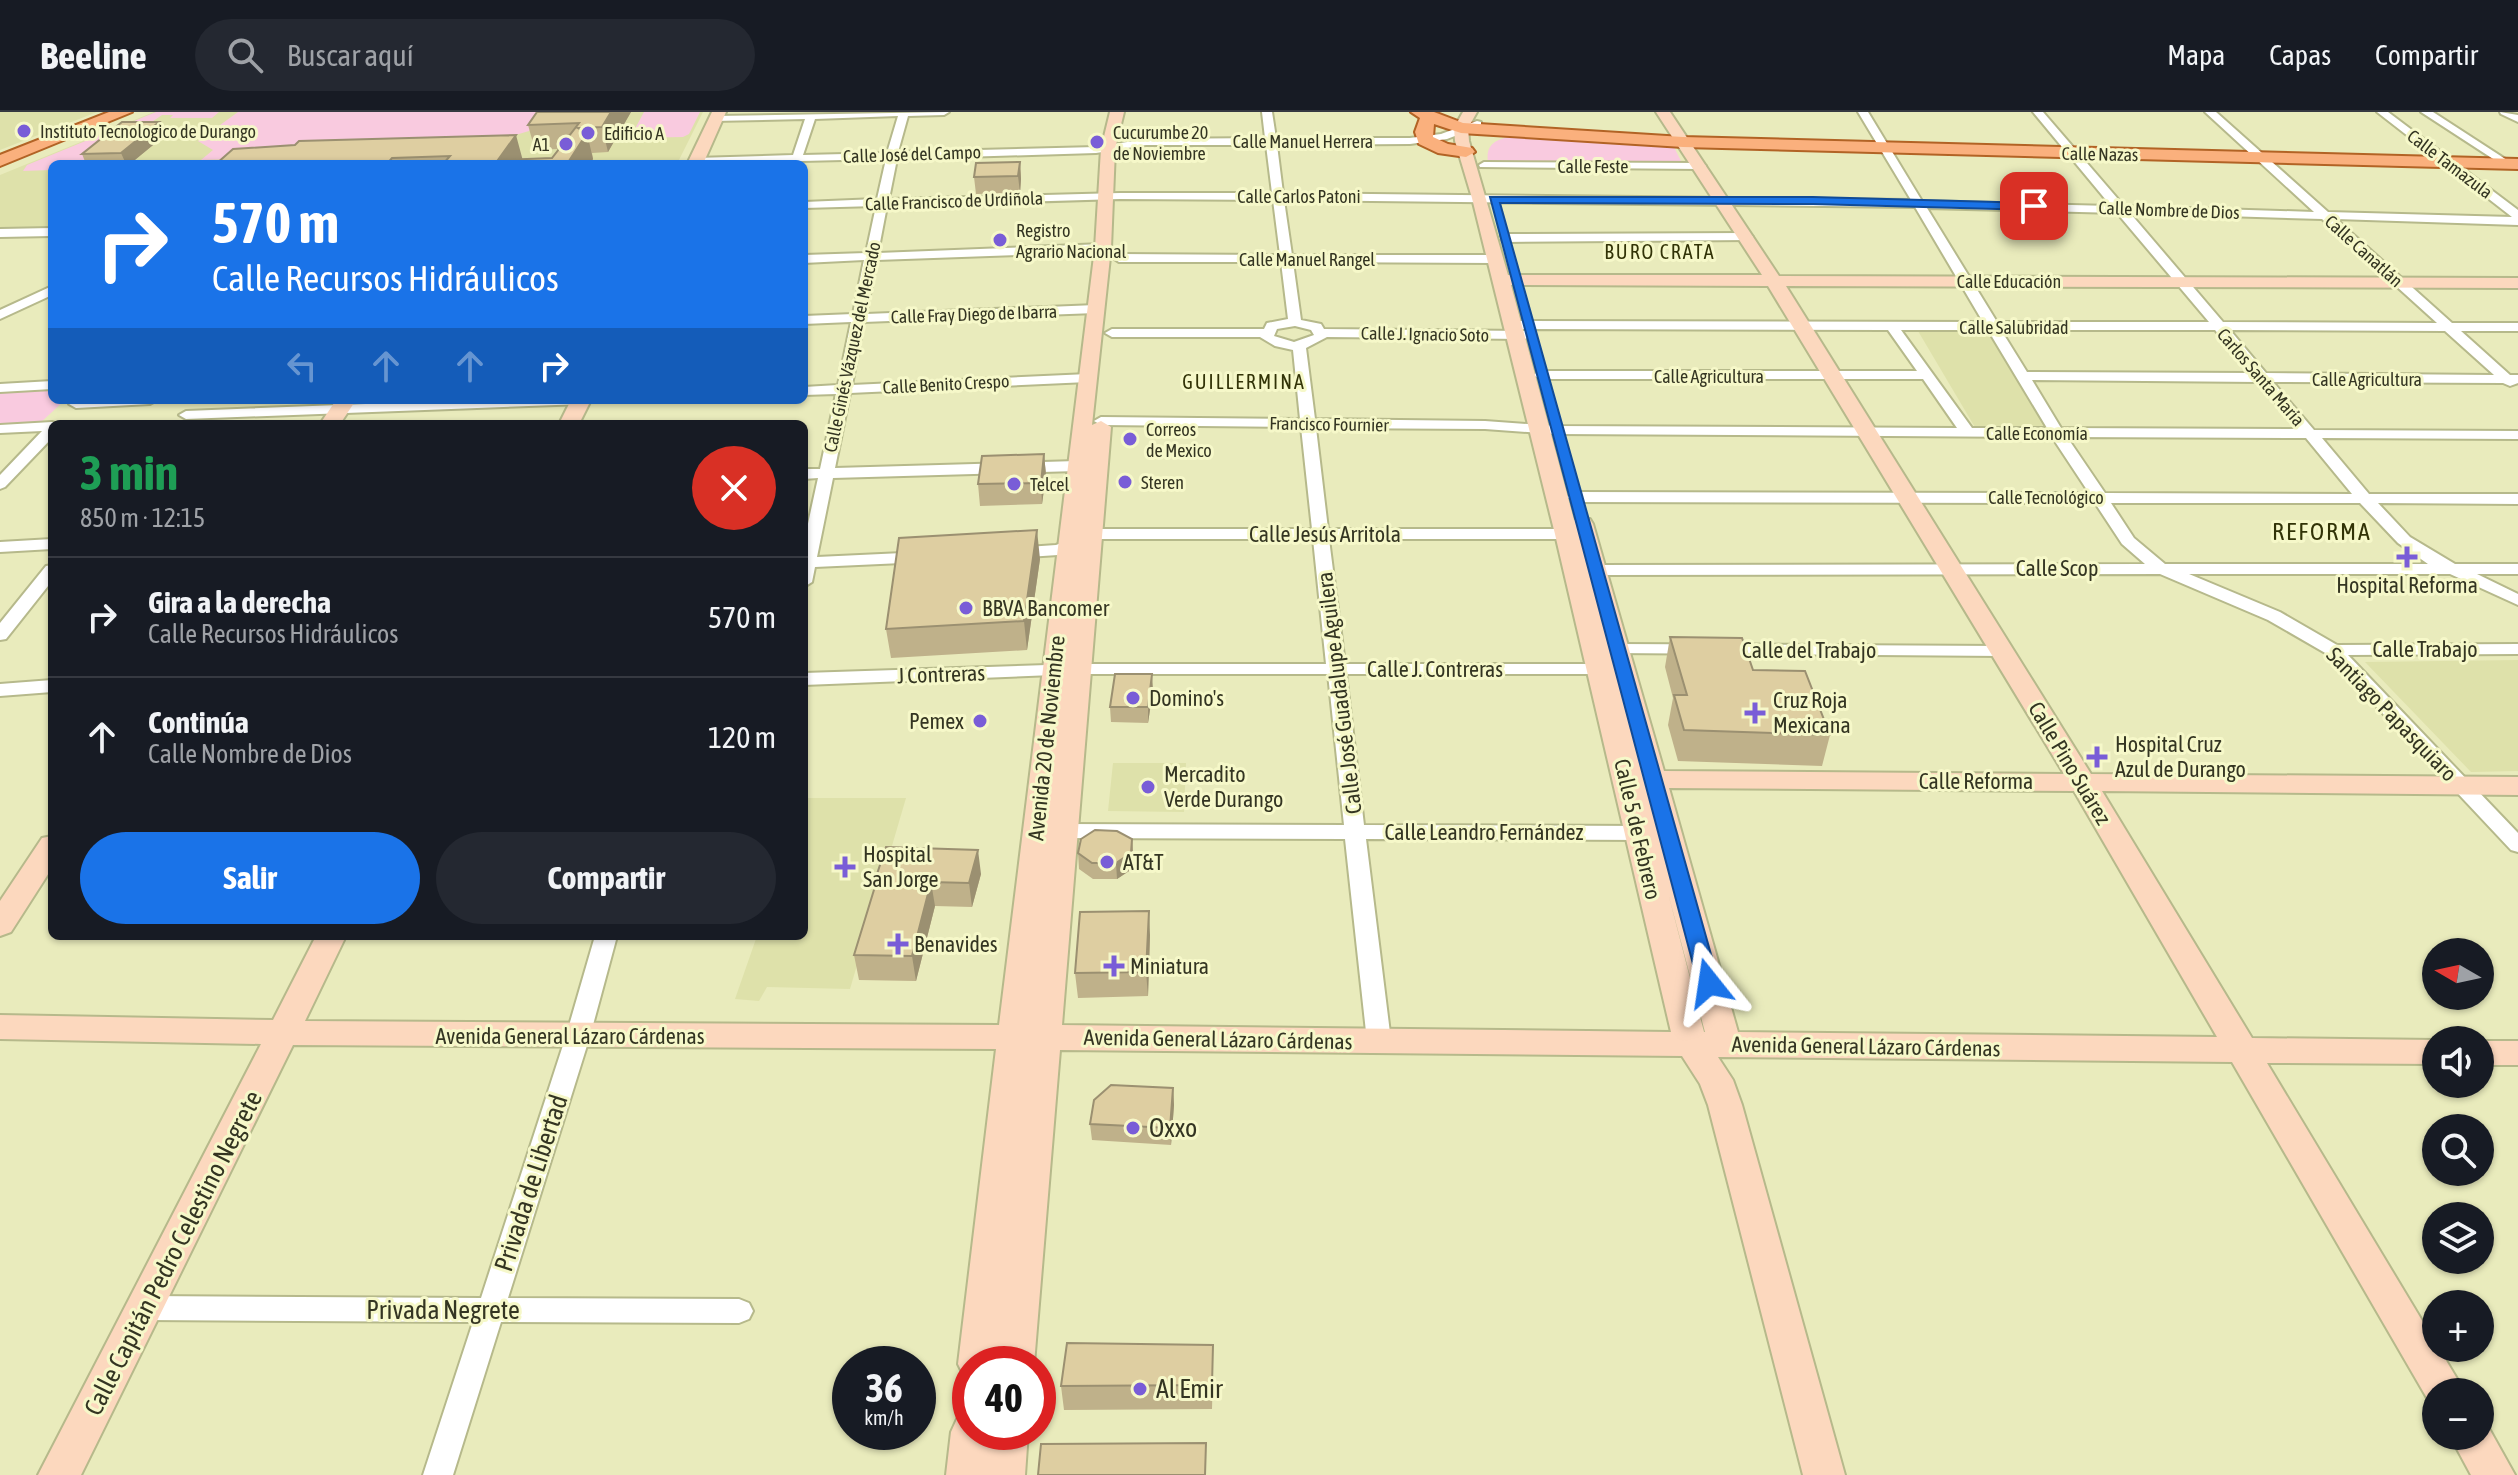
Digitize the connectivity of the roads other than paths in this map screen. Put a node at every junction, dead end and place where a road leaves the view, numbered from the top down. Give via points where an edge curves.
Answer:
1 (124, 112) edge
2 (944, 112) edge
3 (1117, 112) edge
4 (1131, 112) edge
5 (1267, 112) edge
6 (1663, 112) edge
7 (1863, 112) edge
8 (2038, 112) edge
9 (2210, 112) edge
10 (2382, 112) edge
11 (2426, 112) edge
12 (2505, 112) edge
13 (904, 113) edge
14 (718, 115) edge
15 (811, 116) junction
16 (2518, 119) edge
17 (1462, 128) edge
18 (1271, 140) junction
19 (1425, 140) junction
20 (1681, 140) junction
21 (1118, 146) junction
22 (1884, 147) junction
23 (2070, 152) junction
24 (892, 155) junction
25 (2258, 156) junction
26 (697, 160) edge
27 (796, 160) edge
28 (808, 160) edge
29 (0, 161) edge
30 (2447, 161) junction
31 (2512, 163) edge
32 (1701, 166) junction
33 (1277, 195) junction
34 (1112, 196) junction
35 (1487, 199) junction
36 (1723, 200) junction
37 (882, 203) junction
38 (1918, 203) junction
39 (808, 205) edge
40 (2120, 209) junction
41 (2323, 215) junction
42 (2518, 218) edge
43 (48, 232) edge
44 (0, 233) edge
45 (1747, 237) junction
46 (1111, 253) junction
47 (871, 257) junction
48 (808, 259) edge
49 (1286, 259) junction
50 (1504, 264) junction
51 (1773, 280) junction
52 (1965, 281) junction
53 (2179, 281) junction
54 (2399, 283) junction
55 (2518, 283) edge
56 (48, 292) edge
57 (0, 302) edge
58 (26, 302) junction
59 (48, 302) edge
60 (1096, 309) junction
61 (0, 315) edge
62 (858, 318) junction
63 (808, 320) edge
64 (1295, 322) junction
65 (1801, 325) junction
66 (1892, 326) junction
67 (1994, 327) junction
68 (2219, 327) junction
69 (2451, 327) junction
70 (2518, 327) edge
71 (1520, 330) junction
72 (1112, 333) junction
73 (1266, 333) junction
74 (1321, 333) junction
75 (1299, 346) junction
76 (1540, 375) junction
77 (1927, 375) junction
78 (1832, 376) junction
79 (2024, 376) junction
80 (1088, 378) junction
81 (2264, 379) junction
82 (2514, 382) edge
83 (48, 385) edge
84 (0, 388) edge
85 (843, 389) junction
86 (808, 391) edge
87 (76, 404) edge
88 (196, 404) edge
89 (501, 404) edge
90 (338, 412) edge
91 (60, 420) edge
92 (182, 420) edge
93 (1101, 421) junction
94 (1306, 423) junction
95 (48, 426) edge
96 (0, 429) edge
97 (1547, 429) junction
98 (48, 432) edge
99 (1866, 432) junction
100 (1968, 432) junction
101 (2057, 433) junction
102 (2310, 434) junction
103 (2518, 435) edge
104 (1077, 466) junction
105 (826, 473) junction
106 (808, 474) edge
107 (0, 484) edge
108 (1575, 497) junction
109 (1907, 497) junction
110 (2098, 497) junction
111 (2364, 498) junction
112 (2518, 499) edge
113 (1320, 534) junction
114 (1575, 534) junction
115 (1078, 542) junction
116 (48, 544) edge
117 (0, 547) edge
118 (808, 554) edge
119 (990, 554) edge
120 (945, 556) edge
121 (808, 563) edge
122 (1951, 568) junction
123 (2159, 568) junction
124 (2447, 568) junction
125 (2518, 569) edge
126 (1595, 570) junction
127 (48, 575) edge
128 (2518, 600) edge
129 (0, 635) edge
130 (2518, 649) edge
131 (2333, 650) junction
132 (2002, 651) junction
133 (1608, 659) junction
134 (1336, 668) junction
135 (1066, 669) junction
136 (808, 679) edge
137 (48, 686) edge
138 (0, 690) edge
139 (1639, 779) junction
140 (2082, 781) junction
141 (2460, 785) junction
142 (2518, 786) edge
143 (1062, 831) junction
144 (1355, 832) junction
145 (1653, 833) junction
146 (2518, 845) edge
147 (48, 851) edge
148 (0, 925) edge
149 (329, 940) edge
150 (605, 940) edge
151 (0, 1027) edge
152 (286, 1031) junction
153 (578, 1036) junction
154 (1028, 1037) junction
155 (1379, 1041) junction
156 (1690, 1043) junction
157 (1725, 1044) junction
158 (2242, 1050) junction
159 (2422, 1052) edge
160 (2494, 1053) edge
161 (2518, 1053) edge
162 (146, 1308) junction
163 (491, 1310) junction
164 (739, 1311) dead end
165 (981, 1346) edge
166 (1015, 1346) edge
167 (2437, 1378) edge
168 (969, 1450) edge
169 (1006, 1450) edge
170 (2479, 1450) edge
171 (59, 1475) edge
172 (438, 1475) edge
173 (967, 1475) edge
174 (1004, 1475) edge
175 (1824, 1475) edge
176 (2494, 1475) edge

1 - 29 main road
2 - 13 street
3 - 21 street, Avenida 20 de Noviembre
4 - 21 street, Avenida 20 de Noviembre
5 - 18 street
6 - 20 street, Calle Pino Suárez
7 - 22 street, Santiago Papasquiaro
8 - 23 street, Carlos Santa María
9 - 25 street, Calle Canatlán
10 - 30 street, Calle Tamazula
11 - 31 street, Calle Tamazula
12 - 16 street
13 - 15 street
13 - 24 street, Calle Ginés Vázquez del Mercado
14 - 15 street
14 - 26 street
15 - 27 street
17 - 19 main road via 1437,147
17 - 19 main road via 1423,132
17 - 20 main road
17 - 20 main road via 1502,138 1528,133
17 - 32 street, Calle Feste
17 - 35 street, Calle 5 de Febrero
18 - 19 street, Calle Manuel Herrera
18 - 21 street, Calle Manuel Herrera
18 - 33 street
20 - 22 main road, Calle Nazas
20 - 32 street, Calle Pino Suárez
21 - 24 street, Calle José del Campo
21 - 34 street, Avenida 20 de Noviembre
22 - 23 main road, Calle Nazas
22 - 38 street, Santiago Papasquiaro
23 - 25 main road, Calle Nazas
23 - 40 street, Carlos Santa María
24 - 28 street, Calle José del Campo
24 - 37 street, Calle Ginés Vázquez del Mercado
25 - 30 main road, Calle Nazas
25 - 41 street, Calle Canatlán
30 - 31 main road, Calle Nazas
30 - 42 street, Calle Tamazula
32 - 36 street, Calle Pino Suárez
33 - 34 street, Calle Carlos Patoni
33 - 35 street, Calle Carlos Patoni
33 - 49 street
34 - 37 street, Calle Francisco de Urdiñola
34 - 46 street, Avenida 20 de Noviembre
35 - 36 street, Calle Carlos Patoni
35 - 50 street, Calle 5 de Febrero
36 - 38 street, Calle Nombre de Dios
36 - 45 street, Calle Pino Suárez
37 - 39 street, Calle Francisco de Urdiñola
37 - 47 street, Calle Ginés Vázquez del Mercado
38 - 40 street, Calle Nombre de Dios
38 - 52 street, Santiago Papasquiaro
40 - 41 street, Calle Nombre de Dios
40 - 53 street, Carlos Santa María
41 - 42 street, Calle Nombre de Dios
41 - 54 street, Calle Canatlán
43 - 44 street
45 - 50 street, Calle Manuel Rangel
45 - 51 street, Calle Pino Suárez
46 - 47 street, Calle Manuel Rangel
46 - 49 street, Calle Manuel Rangel
46 - 60 street, Avenida 20 de Noviembre
46 - 72 street, Avenida 20 de Noviembre
47 - 48 street, Calle Manuel Rangel
47 - 62 street, Calle Ginés Vázquez del Mercado
49 - 50 street, Calle Manuel Rangel
49 - 64 street
50 - 51 street, Calle Educación
50 - 71 street, Calle 5 de Febrero
51 - 52 street, Calle Educación
51 - 65 street, Calle Pino Suárez
52 - 53 street, Calle Educación
52 - 67 street, Santiago Papasquiaro
53 - 54 street, Calle Educación
53 - 68 street, Carlos Santa María
54 - 55 street, Calle Educación
54 - 69 street, Calle Canatlán
56 - 58 street
57 - 58 street
58 - 59 street
58 - 61 street
60 - 62 street, Calle Fray Diego de Ibarra
60 - 80 street, Avenida 20 de Noviembre
62 - 63 street, Calle Fray Diego de Ibarra
62 - 85 street, Calle Ginés Vázquez del Mercado
64 - 73 street via 1278,324
64 - 74 street
65 - 66 street, Calle Salubridad
65 - 71 street, Calle Salubridad
65 - 78 street, Calle Pino Suárez
66 - 67 street, Calle Salubridad
66 - 77 street
67 - 68 street, Calle Salubridad
67 - 79 street, Santiago Papasquiaro
68 - 69 street, Calle Salubridad
68 - 81 street, Carlos Santa María
69 - 70 street, Calle Salubridad
69 - 82 street, Calle Canatlán
71 - 74 street, Calle J. Ignacio Soto
71 - 76 street, Calle 5 de Febrero
71 - 97 street, Calle 5 de Febrero
72 - 73 street
72 - 93 street, Avenida 20 de Noviembre
73 - 75 street via 1275,343
74 - 75 street via 1316,341
75 - 94 street, Calle José Guadalupe Aguilera
76 - 78 street, Calle Agricultura
76 - 97 street, Calle 5 de Febrero
77 - 78 street, Calle Agricultura
77 - 100 street
78 - 99 street, Calle Pino Suárez
79 - 81 street, Calle Agricultura
79 - 101 street, Santiago Papasquiaro
80 - 85 street, Calle Benito Crespo
80 - 104 street, Avenida 20 de Noviembre
81 - 82 street, Calle Agricultura
81 - 102 street, Carlos Santa María
83 - 84 street
85 - 86 street, Calle Benito Crespo
85 - 105 street, Calle Ginés Vázquez del Mercado
87 - 91 street
88 - 92 street
89 - 90 street
90 - 92 street
93 - 94 street, Francisco Fournier
93 - 115 street, Avenida 20 de Noviembre
94 - 97 street, Francisco Fournier
94 - 113 street, Calle José Guadalupe Aguilera
95 - 96 street
97 - 99 street, Calle Economía
97 - 108 street, Calle 5 de Febrero
97 - 114 street, Calle 5 de Febrero
98 - 107 street
99 - 100 street, Calle Economía
99 - 109 street, Calle Pino Suárez
100 - 101 street, Calle Economía
101 - 102 street, Calle Economía
101 - 110 street, Santiago Papasquiaro
102 - 103 street, Calle Economía
102 - 111 street, Carlos Santa María
104 - 105 street
104 - 115 street, Avenida 20 de Noviembre
105 - 106 street
105 - 118 street, Calle Ginés Vázquez del Mercado
108 - 109 street, Calle Tecnológico
108 - 114 street, Calle 5 de Febrero
109 - 110 street, Calle Tecnológico
109 - 122 street, Calle Pino Suárez
110 - 111 street, Calle Tecnológico
110 - 123 street, Santiago Papasquiaro via 2128,541
111 - 112 street, Calle Tecnológico
111 - 124 street, Carlos Santa María via 2404,540
113 - 114 street, Calle Jesús Arritola
113 - 115 street, Calle Jesús Arritola
113 - 134 street, Calle José Guadalupe Aguilera
114 - 126 street, Calle 5 de Febrero
114 - 133 street, Calle 5 de Febrero
115 - 119 street, Calle Jesús Arritola
115 - 135 street, Avenida 20 de Noviembre
116 - 117 street
120 - 121 street
122 - 123 street, Calle Scop
122 - 126 street, Calle Scop
122 - 132 street, Calle Pino Suárez
123 - 124 street, Calle Scop
123 - 131 street, Santiago Papasquiaro via 2274,616
124 - 125 street, Calle Scop
124 - 128 street, Carlos Santa María
126 - 133 street, Calle 5 de Febrero
127 - 129 street
130 - 131 street, Calle Trabajo
131 - 141 street, Santiago Papasquiaro
132 - 133 street, Calle del Trabajo
132 - 140 street, Calle Pino Suárez
133 - 134 street, Calle J. Contreras
133 - 139 street, Calle 5 de Febrero
134 - 135 street, Calle J. Contreras
134 - 144 street, Calle José Guadalupe Aguilera
135 - 136 street, J Contreras
135 - 143 street, Avenida 20 de Noviembre
135 - 154 street, Avenida 20 de Noviembre
137 - 138 street
139 - 140 street, Calle Reforma
139 - 145 street, Calle 5 de Febrero
140 - 141 street, Calle Reforma
140 - 158 street, Calle Pino Suárez
141 - 142 street, Calle Reforma
141 - 146 street, Santiago Papasquiaro
143 - 144 street, Calle Leandro Fernández
143 - 154 street, Avenida 20 de Noviembre
144 - 145 street, Calle Leandro Fernández
144 - 155 street, Calle José Guadalupe Aguilera
145 - 156 street, Calle 5 de Febrero
145 - 157 street, Calle 5 de Febrero
147 - 148 street
149 - 152 street, Calle Capitán Pedro Celestino Negrete
150 - 153 street, Privada de Libertad
151 - 152 street, Avenida General Lázaro Cárdenas
152 - 153 street, Avenida General Lázaro Cárdenas
152 - 162 street, Calle Capitán Pedro Celestino Negrete
153 - 154 street, Avenida General Lázaro Cárdenas
153 - 163 street, Privada de Libertad
154 - 155 street, Avenida General Lázaro Cárdenas
154 - 165 street, Avenida 20 de Noviembre
154 - 166 street, Avenida 20 de Noviembre
155 - 156 street, Avenida General Lázaro Cárdenas
156 - 157 street, Avenida General Lázaro Cárdenas
156 - 175 street, Calle 5 de Febrero via 1716,1080 1725,1105
157 - 158 street, Avenida General Lázaro Cárdenas
158 - 159 street, Avenida General Lázaro Cárdenas
158 - 167 street, Calle Pino Suárez
160 - 161 street
162 - 163 street, Privada Negrete
162 - 171 street, Calle Capitán Pedro Celestino Negrete
163 - 164 street, Privada Negrete
163 - 172 street, Privada de Libertad
168 - 173 street
169 - 174 street
170 - 176 street

